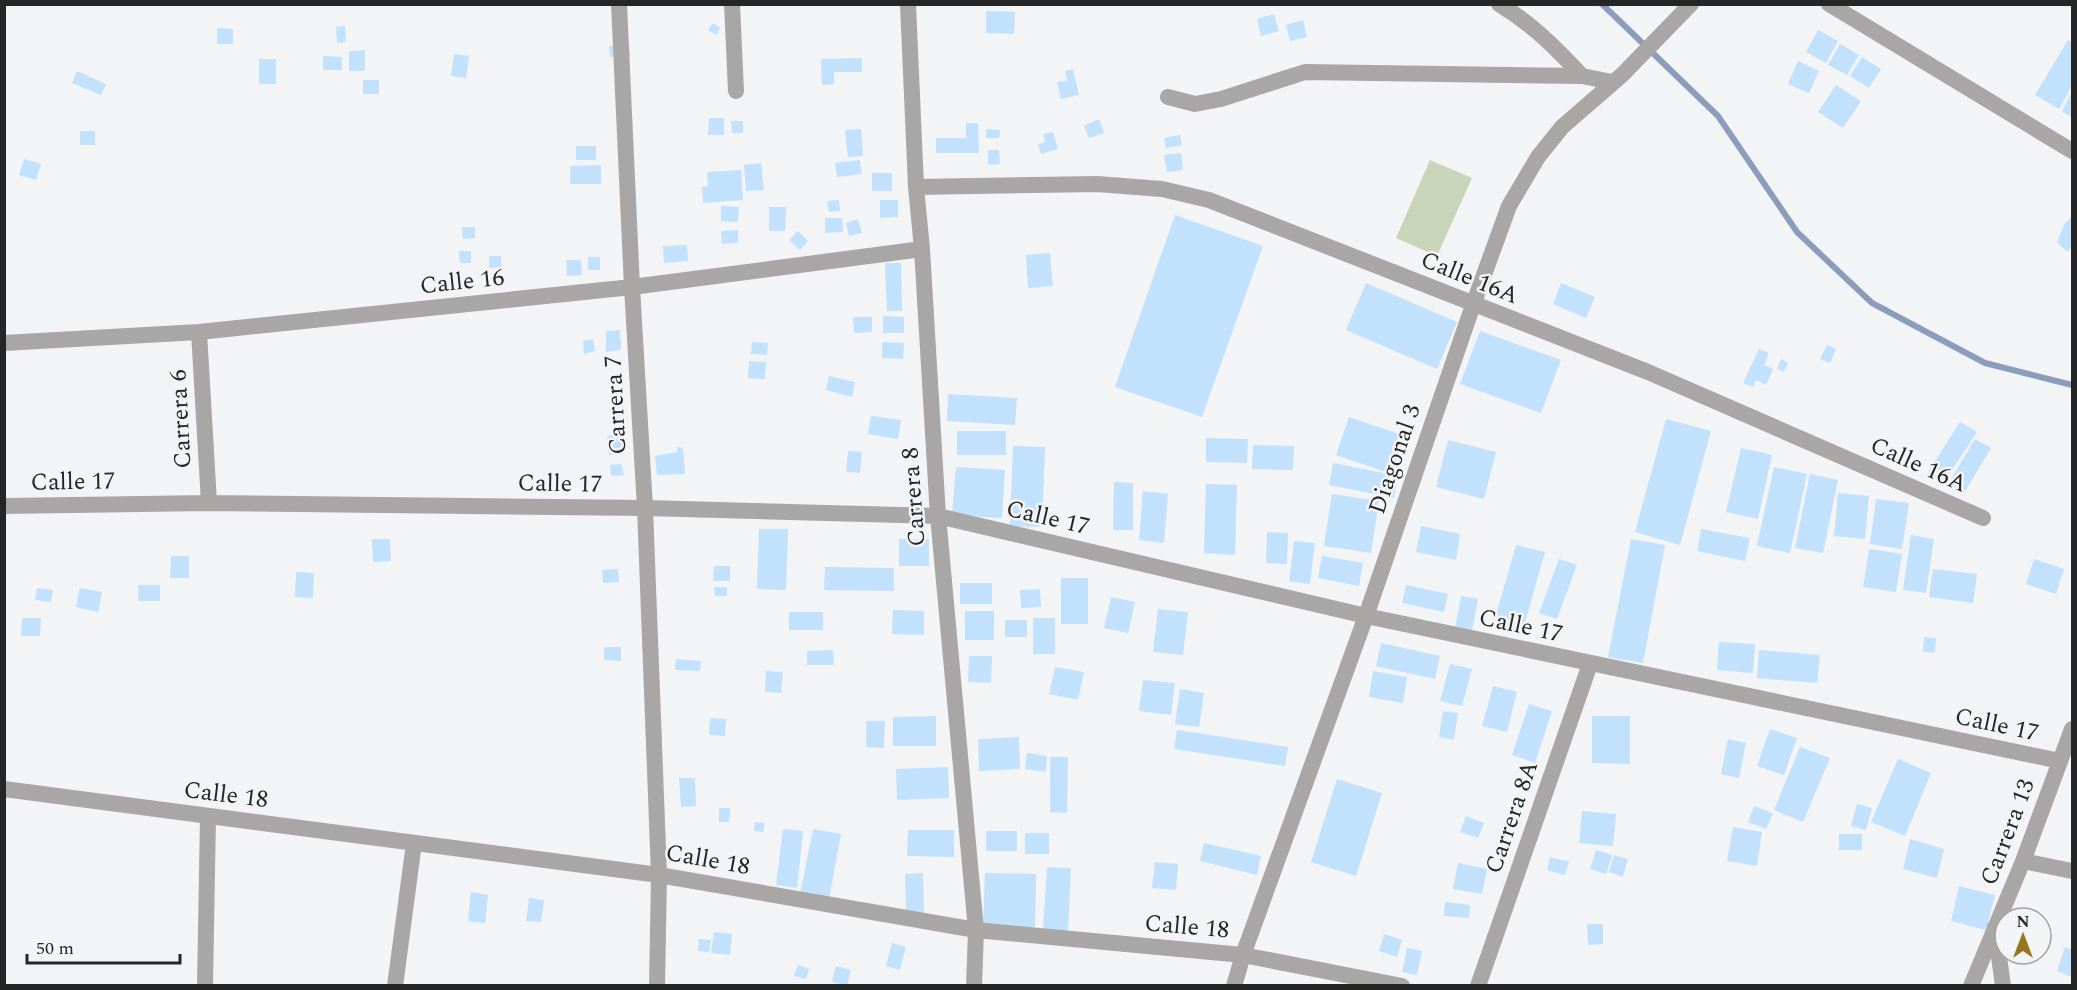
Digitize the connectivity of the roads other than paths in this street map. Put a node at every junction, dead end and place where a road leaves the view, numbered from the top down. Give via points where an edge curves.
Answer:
1 (619, 4) edge
2 (732, 4) edge
3 (908, 4) edge
4 (1498, 4) edge
5 (1691, 4) edge
6 (1829, 4) edge
7 (1582, 76) junction
8 (1617, 79) junction
9 (736, 91) dead end
10 (1168, 97) dead end
11 (2073, 151) edge
12 (916, 187) junction
13 (922, 249) junction
14 (632, 287) junction
15 (1473, 305) junction
16 (199, 332) junction
17 (4, 343) edge
18 (209, 503) junction
19 (4, 506) edge
20 (645, 507) junction
21 (938, 516) junction
22 (1983, 518) dead end
23 (1366, 616) junction
24 (1590, 664) junction
25 (2073, 729) edge
26 (2060, 761) junction
27 (4, 789) edge
28 (208, 816) junction
29 (414, 843) junction
30 (2023, 861) junction
31 (2073, 871) edge
32 (659, 875) junction
33 (2004, 906) edge
34 (976, 930) junction
35 (1993, 932) edge
36 (1243, 955) junction
37 (2000, 966) edge
38 (205, 986) edge
39 (395, 986) edge
40 (657, 986) edge
41 (974, 986) edge
42 (1234, 986) edge
43 (1402, 986) edge
44 (1478, 986) edge
45 (1971, 986) edge
46 (2003, 986) edge

1 - 14 street, Carrera 7
2 - 9 street
3 - 12 street, Carrera 8
4 - 7 street via 1553,44
5 - 8 street, Diagonal 3
6 - 11 street
7 - 8 street
7 - 10 street via 1305,72 1195,104
8 - 15 street, Diagonal 3 via 1562,127 1538,157 1509,206
12 - 13 street, Carrera 8
12 - 15 street, Calle 16A via 1097,184 1162,189 1209,200
13 - 14 street, Calle 16
13 - 21 street, Carrera 8
14 - 16 street, Calle 16
14 - 20 street, Carrera 7
15 - 22 street, Calle 16A via 1647,372
15 - 23 street, Diagonal 3
16 - 17 street, Calle 16
16 - 18 street, Carrera 6
18 - 19 street, Calle 17
18 - 20 street, Calle 17
20 - 21 street, Calle 17
20 - 32 street, Carrera 7
21 - 23 street, Calle 17
21 - 34 street, Carrera 8
23 - 24 street, Calle 17
23 - 36 street, Diagonal 3
24 - 26 street, Calle 17
24 - 44 street, Carrera 8A
25 - 26 street, Carrera 13
26 - 30 street, Carrera 13
27 - 28 street, Calle 18
28 - 29 street, Calle 18
28 - 38 street
29 - 32 street, Calle 18
29 - 39 street
30 - 31 street
30 - 33 street, Carrera 13
32 - 34 street, Calle 18
32 - 40 street, Carrera 7
34 - 36 street, Calle 18
34 - 41 street, Carrera 8
35 - 45 street, Carrera 13
36 - 42 street, Diagonal 3
36 - 43 street, Calle 18
37 - 46 street

